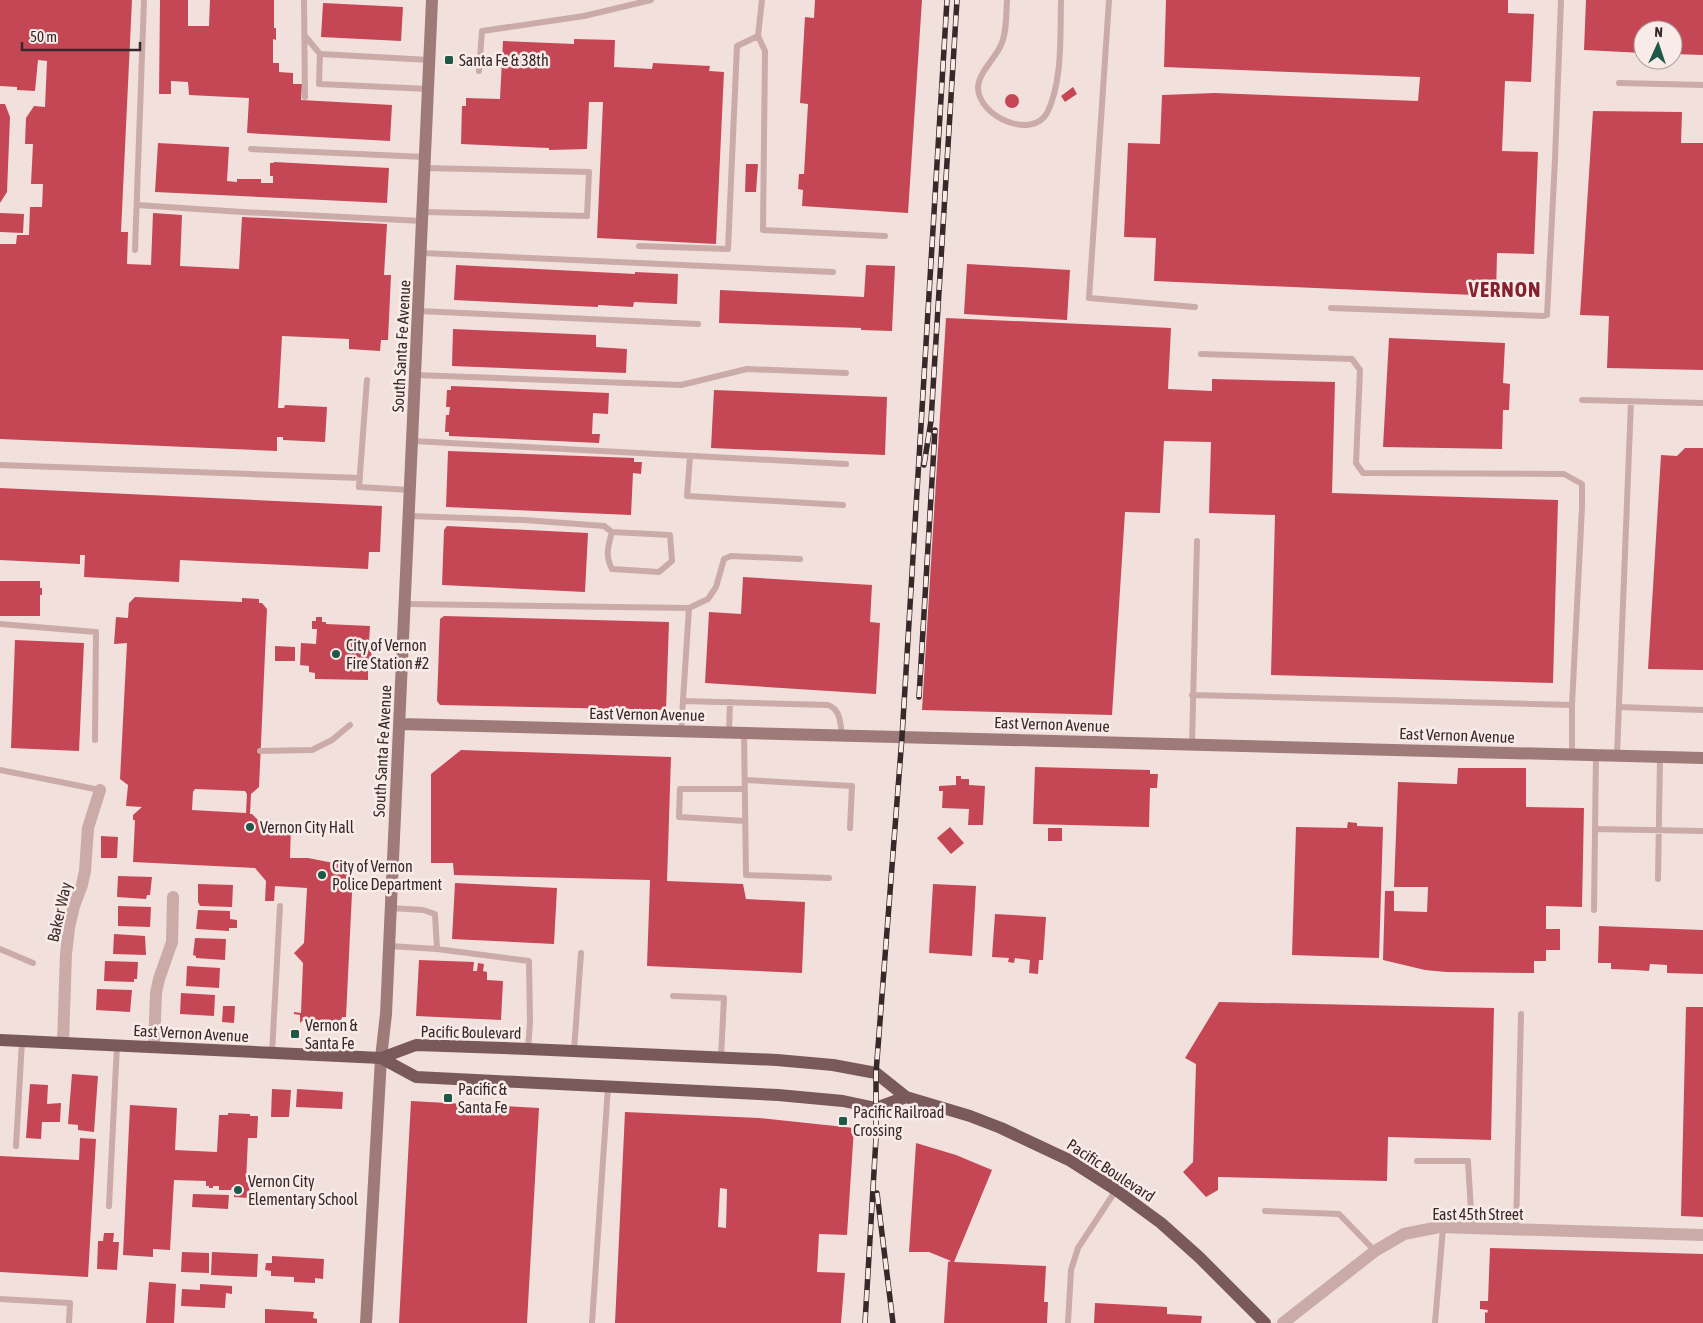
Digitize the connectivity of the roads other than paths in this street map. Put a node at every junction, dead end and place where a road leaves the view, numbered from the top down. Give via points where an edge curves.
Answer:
1 (144, 0) edge
2 (304, 0) edge
3 (432, 0) edge
4 (651, 0) edge
5 (762, 0) edge
6 (1007, 0) edge
7 (1061, 0) edge
8 (1109, 0) edge
9 (1561, 0) edge
10 (305, 36) junction
11 (758, 36) junction
12 (320, 54) junction
13 (430, 60) junction
14 (479, 71) dead end
15 (1619, 83) dead end
16 (1703, 85) edge
17 (429, 89) junction
18 (305, 97) dead end
19 (252, 149) dead end
20 (425, 162) junction
21 (137, 205) junction
22 (423, 216) junction
23 (885, 236) dead end
24 (639, 246) dead end
25 (135, 250) dead end
26 (422, 253) junction
27 (833, 272) dead end
28 (1195, 307) dead end
29 (1331, 308) dead end
30 (419, 311) junction
31 (698, 324) dead end
32 (1200, 354) dead end
33 (846, 372) dead end
34 (416, 375) junction
35 (367, 380) dead end
36 (1582, 400) dead end
37 (1631, 401) junction
38 (1703, 403) edge
39 (413, 441) junction
40 (690, 457) junction
41 (846, 464) dead end
42 (0, 465) edge
43 (360, 478) junction
44 (410, 490) junction
45 (843, 505) dead end
46 (409, 516) junction
47 (612, 532) junction
48 (1197, 541) dead end
49 (800, 559) dead end
50 (405, 604) junction
51 (689, 608) junction
52 (0, 624) edge
53 (1192, 694) junction
54 (683, 701) junction
55 (730, 702) junction
56 (1572, 705) junction
57 (1619, 707) junction
58 (1703, 710) edge
59 (400, 724) junction
60 (350, 725) dead end
61 (681, 731) junction
62 (729, 732) junction
63 (744, 733) junction
64 (842, 735) junction
65 (95, 740) dead end
66 (1192, 744) junction
67 (260, 751) dead end
68 (1572, 754) junction
69 (1596, 754) junction
70 (1617, 755) junction
71 (1660, 756) junction
72 (1703, 758) edge
73 (0, 770) edge
74 (745, 780) junction
75 (100, 790) joint
76 (745, 790) junction
77 (745, 821) junction
78 (850, 828) dead end
79 (1595, 829) junction
80 (1659, 830) junction
81 (1703, 831) edge
82 (829, 878) dead end
83 (1658, 879) dead end
84 (174, 898) dead end
85 (280, 906) dead end
86 (391, 908) junction
87 (1594, 910) dead end
88 (389, 946) junction
89 (0, 949) edge
90 (437, 949) junction
91 (581, 953) dead end
92 (33, 964) dead end
93 (673, 996) dead end
94 (1522, 1014) dead end
95 (0, 1040) edge
96 (22, 1041) junction
97 (62, 1042) junction
98 (117, 1045) junction
99 (154, 1047) junction
100 (528, 1049) junction
101 (574, 1051) junction
102 (272, 1053) junction
103 (721, 1057) junction
104 (381, 1058) junction
105 (608, 1087) junction
106 (906, 1097) junction
107 (16, 1146) dead end
108 (1417, 1161) dead end
109 (1116, 1190) junction
110 (109, 1206) dead end
111 (1265, 1211) dead end
112 (1443, 1228) junction
113 (1472, 1228) junction
114 (1516, 1230) junction
115 (1703, 1234) edge
116 (1375, 1251) junction
117 (0, 1299) edge
118 (69, 1323) edge
119 (366, 1323) edge
120 (592, 1323) edge
121 (1068, 1323) edge
122 (1265, 1323) edge
123 (1283, 1323) edge
124 (1435, 1323) edge

1 - 21 lane
2 - 10 lane
3 - 13 main road, South Santa Fe Avenue
4 - 14 lane via 584,16 482,30
5 - 11 lane
6 - 7 lane via 1002,44 979,80 978,88 985,107 1003,120 1019,125 1046,115 1051,102 1057,80
8 - 28 lane via 1089,298
9 - 29 lane via 1547,314
10 - 12 lane
10 - 18 lane
11 - 23 lane via 765,51 762,230
11 - 24 lane via 737,46 728,249
12 - 13 lane
12 - 17 lane via 319,84
13 - 17 main road, South Santa Fe Avenue
15 - 16 lane
17 - 20 main road, South Santa Fe Avenue
19 - 20 lane
20 - 22 main road, South Santa Fe Avenue
20 - 22 lane via 589,172 587,216
21 - 22 lane via 236,212
21 - 25 lane
22 - 26 main road, South Santa Fe Avenue
26 - 27 lane
26 - 30 main road, South Santa Fe Avenue
30 - 31 lane
30 - 34 main road, South Santa Fe Avenue
32 - 56 lane via 1352,360 1360,370 1356,463 1364,473 1564,474 1582,484
33 - 34 lane via 748,369 680,385
34 - 39 main road, South Santa Fe Avenue
35 - 43 lane
36 - 37 lane
37 - 38 lane
37 - 57 lane
39 - 40 lane
39 - 44 main road, South Santa Fe Avenue
40 - 41 lane
40 - 45 lane via 687,496
42 - 43 lane
43 - 44 lane via 360,487
44 - 46 main road, South Santa Fe Avenue
46 - 47 lane via 595,525 604,526
46 - 50 main road, South Santa Fe Avenue
47 - 47 lane via 670,535 672,561 659,572 612,569 607,551
48 - 53 lane
49 - 51 lane via 731,556 724,559 716,587 708,599
50 - 51 lane
50 - 59 main road, South Santa Fe Avenue
51 - 54 lane
52 - 65 lane via 96,632
53 - 56 lane
53 - 66 lane
54 - 55 lane
54 - 61 lane
55 - 62 lane
55 - 64 lane via 828,705 840,716
56 - 68 lane
57 - 58 lane
57 - 70 lane
59 - 61 main road, East Vernon Avenue
59 - 86 main road, South Santa Fe Avenue
60 - 67 lane via 332,740 312,750
61 - 62 main road, East Vernon Avenue
62 - 63 main road, East Vernon Avenue
63 - 64 main road, East Vernon Avenue
63 - 74 lane
64 - 66 main road, East Vernon Avenue
66 - 68 main road, East Vernon Avenue
68 - 69 main road, East Vernon Avenue
69 - 70 main road, East Vernon Avenue
69 - 79 lane
70 - 71 main road, East Vernon Avenue
71 - 72 main road, East Vernon Avenue
71 - 80 lane
73 - 75 lane
74 - 76 lane
74 - 78 lane via 852,786
75 - 97 street, Baker Way via 88,828 85,872 69,928
76 - 77 lane
76 - 77 lane via 680,789 679,817
77 - 82 lane via 746,875
79 - 80 lane
79 - 87 lane
80 - 81 lane
80 - 83 lane
84 - 99 street via 172,942 156,993
85 - 102 lane
86 - 88 main road, South Santa Fe Avenue
86 - 90 lane via 435,914
88 - 90 lane
88 - 104 main road, South Santa Fe Avenue
89 - 92 lane
90 - 100 lane via 529,960
91 - 101 lane
93 - 103 lane via 724,998
94 - 114 lane
95 - 96 main road, East Vernon Avenue
96 - 97 main road, East Vernon Avenue
96 - 107 lane
97 - 98 main road, East Vernon Avenue
98 - 99 main road, East Vernon Avenue
98 - 110 lane
99 - 102 main road, East Vernon Avenue
100 - 101 main road, Pacific Boulevard
100 - 104 main road, Pacific Boulevard via 416,1046
101 - 103 main road, Pacific Boulevard
102 - 104 main road, East Vernon Avenue
103 - 106 main road, Pacific Boulevard via 833,1065 876,1073
104 - 105 main road via 416,1077
104 - 119 main road, South Santa Fe Avenue
105 - 106 main road via 778,1095 843,1101 876,1108
105 - 120 lane
106 - 109 main road, Pacific Boulevard via 1001,1128 1069,1160
108 - 113 lane via 1468,1161
109 - 121 lane via 1078,1248 1071,1270
109 - 122 main road, Pacific Boulevard via 1162,1223
111 - 116 lane via 1339,1214
112 - 113 street, East 45th Street
112 - 116 street, East 45th Street via 1404,1234
112 - 124 lane
113 - 114 street, East 45th Street
114 - 115 street, East 45th Street
116 - 123 street, East 45th Street
117 - 118 lane via 70,1303

